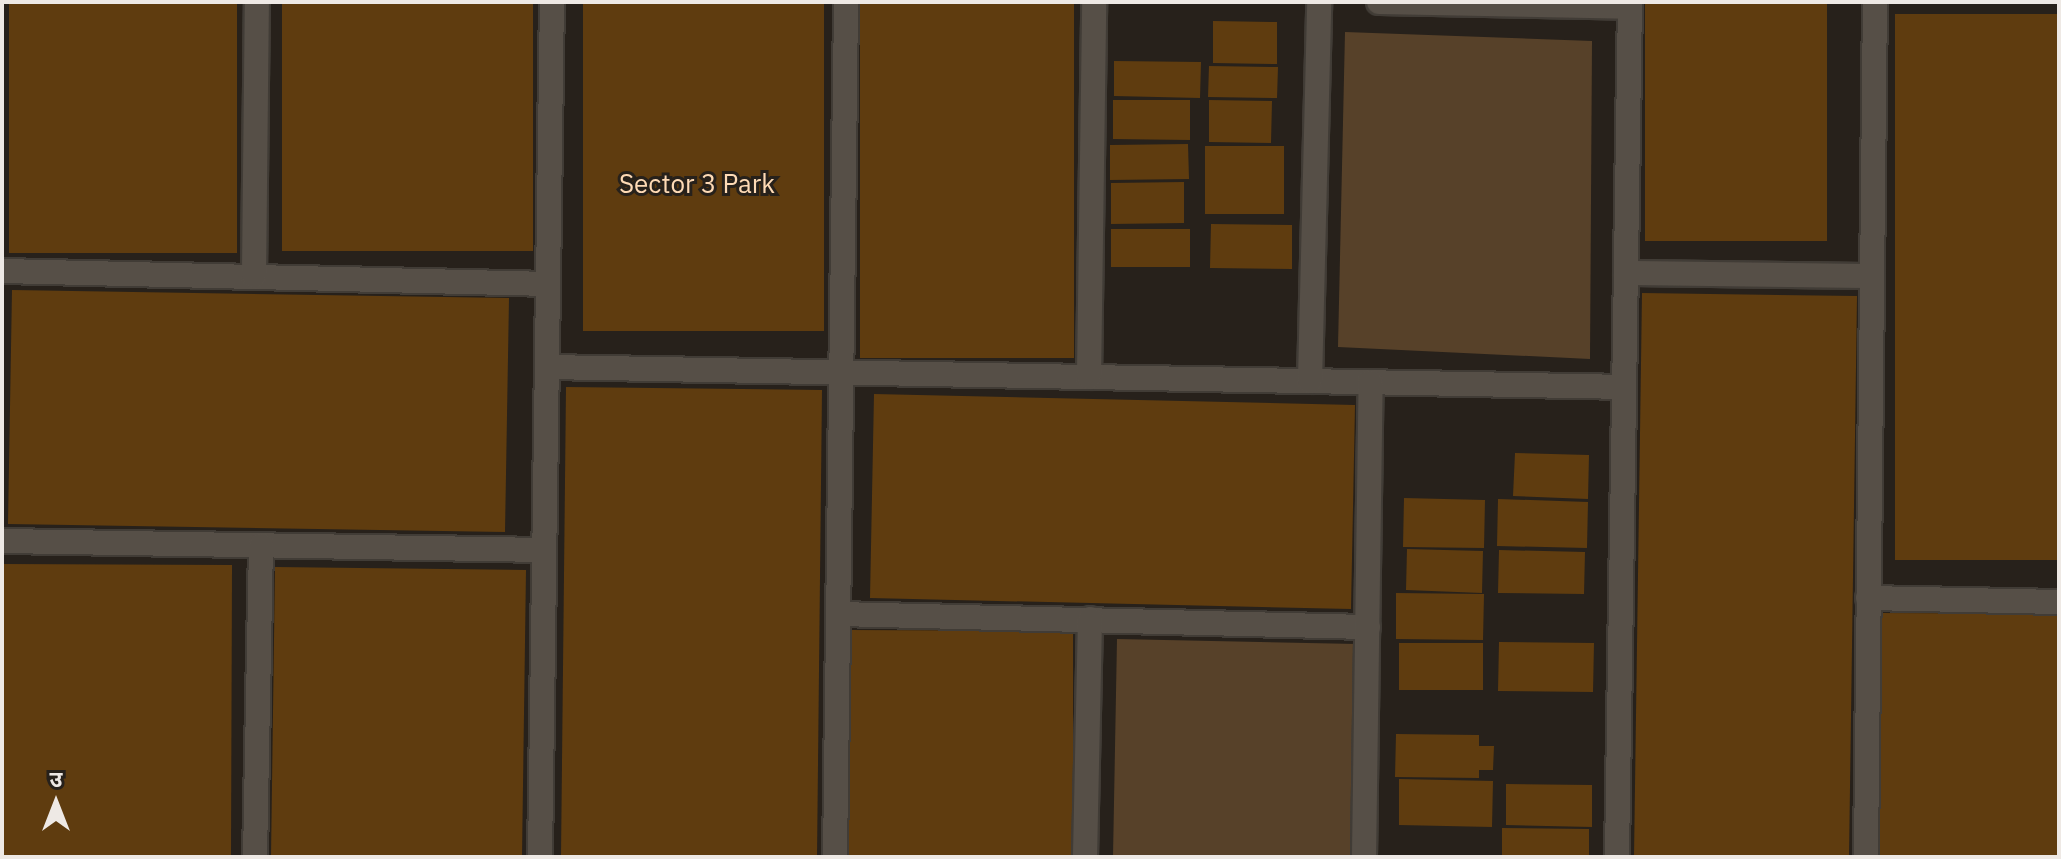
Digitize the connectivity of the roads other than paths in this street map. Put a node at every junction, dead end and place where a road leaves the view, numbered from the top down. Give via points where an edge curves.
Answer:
1 (257, 2) edge
2 (552, 2) edge
3 (846, 2) edge
4 (1094, 2) edge
5 (1319, 2) edge
6 (1379, 2) edge
7 (1875, 2) edge
8 (1630, 4) edge
9 (2, 271) edge
10 (1626, 273) junction
11 (254, 276) junction
12 (1872, 276) junction
13 (548, 284) junction
14 (547, 367) junction
15 (842, 372) junction
16 (1089, 377) junction
17 (1310, 381) junction
18 (1371, 382) junction
19 (1624, 387) junction
20 (2, 541) edge
21 (261, 545) junction
22 (544, 550) junction
23 (1868, 598) junction
24 (2059, 602) edge
25 (838, 614) junction
26 (1090, 619) junction
27 (1368, 627) junction
28 (255, 857) edge
29 (540, 857) edge
30 (835, 857) edge
31 (1085, 857) edge
32 (1364, 857) edge
33 (1617, 857) edge
34 (1866, 857) edge

1 - 11 street
2 - 13 street
3 - 15 street
4 - 16 street
5 - 17 street
6 - 8 street
7 - 12 street
8 - 10 street
9 - 11 street
10 - 12 street
10 - 19 street
11 - 13 street
12 - 23 street
13 - 14 street
14 - 15 street
14 - 22 street
15 - 16 street
15 - 25 street
16 - 17 street
17 - 18 street
18 - 19 street
18 - 27 street
19 - 33 street
20 - 21 street
21 - 22 street
21 - 28 street
22 - 29 street
23 - 24 street
23 - 34 street
25 - 26 street
25 - 30 street
26 - 27 street
26 - 31 street
27 - 32 street

